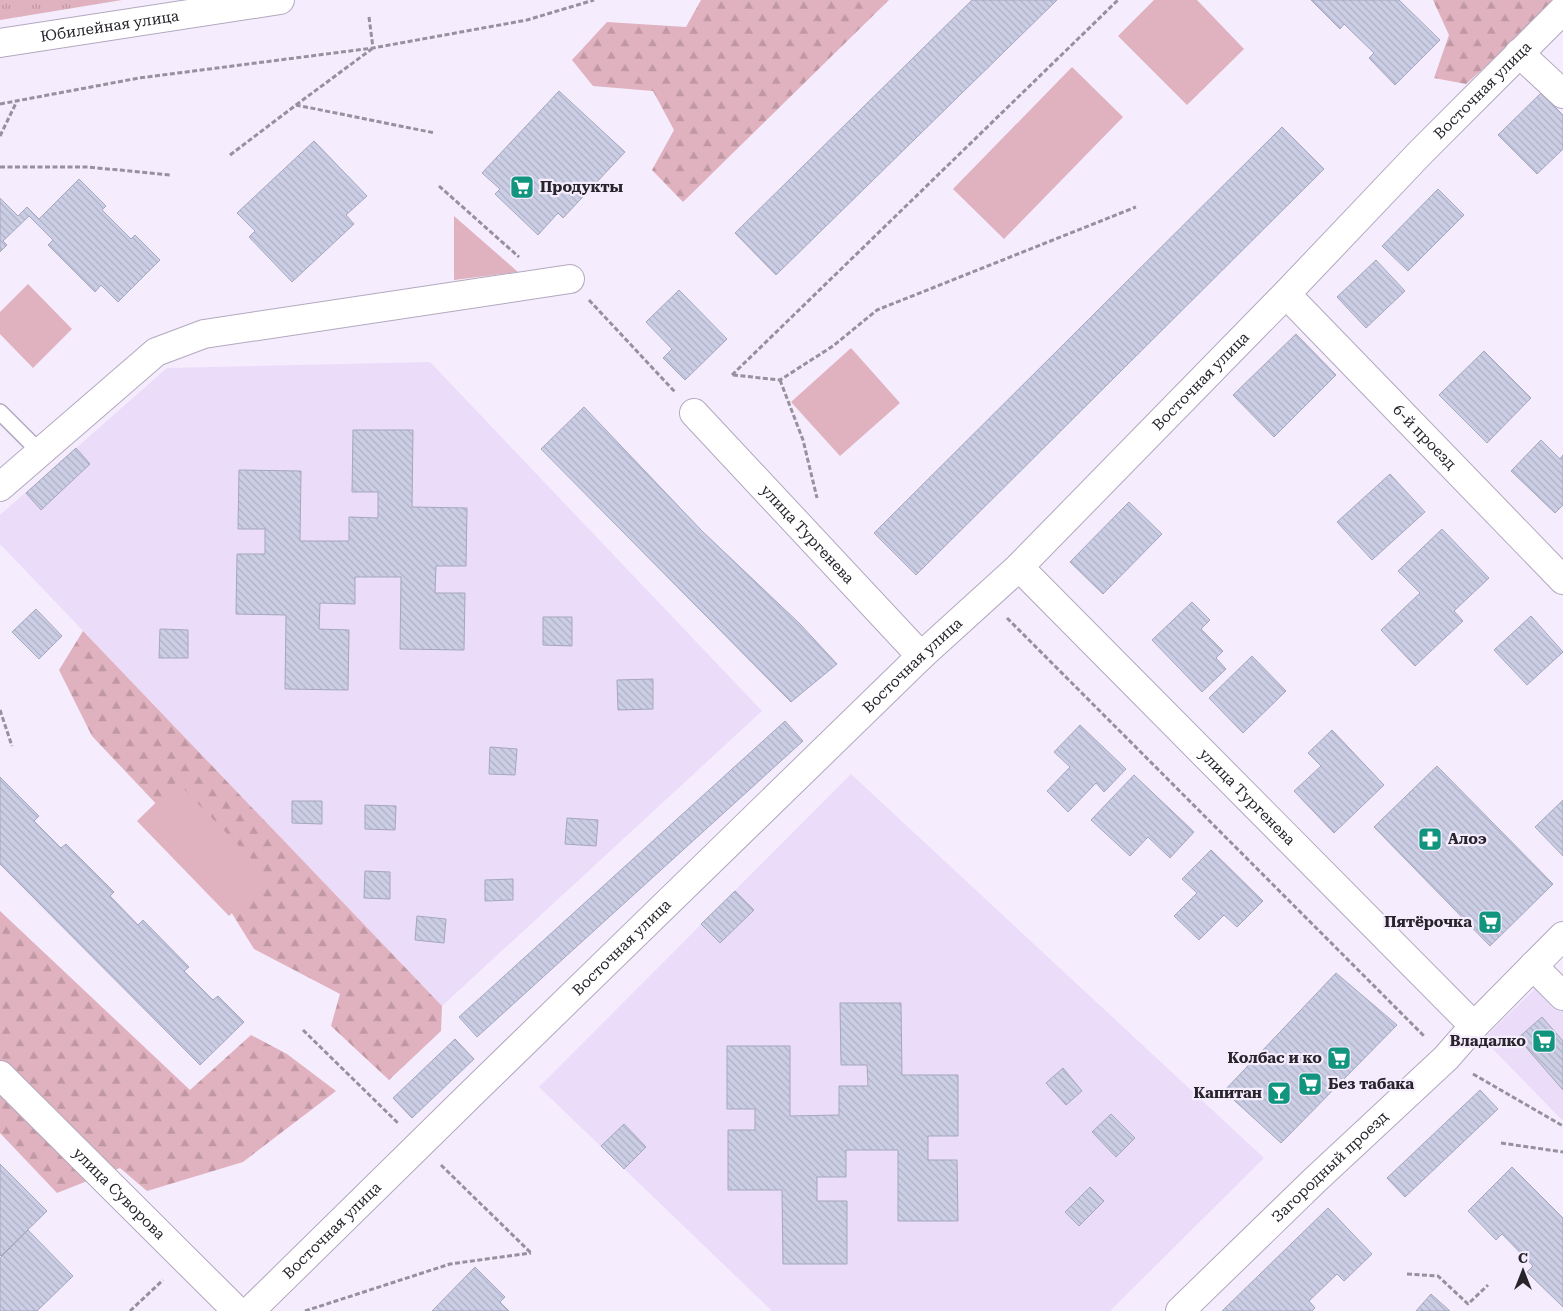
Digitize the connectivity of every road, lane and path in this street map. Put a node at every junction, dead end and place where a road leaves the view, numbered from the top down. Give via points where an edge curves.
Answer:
1 (280, 0) edge
2 (594, 0) edge
3 (1118, 0) edge
4 (1563, 10) edge
5 (369, 16) dead end
6 (0, 43) edge
7 (373, 48) junction
8 (1519, 53) junction
9 (1563, 94) edge
10 (16, 101) junction
11 (0, 104) edge
12 (296, 106) junction
13 (435, 133) dead end
14 (0, 136) edge
15 (230, 155) dead end
16 (0, 167) edge
17 (170, 174) dead end
18 (439, 186) dead end
19 (1136, 208) dead end
20 (559, 281) junction
21 (1286, 294) junction
22 (780, 380) junction
23 (0, 412) edge
24 (694, 412) joint
25 (40, 452) junction
26 (0, 487) edge
27 (818, 503) dead end
28 (1019, 567) junction
29 (1563, 580) edge
30 (986, 597) junction
31 (921, 656) junction
32 (0, 710) edge
33 (12, 746) dead end
34 (1563, 936) edge
35 (1533, 966) junction
36 (1563, 996) edge
37 (1474, 1026) junction
38 (303, 1030) dead end
39 (1446, 1058) junction
40 (0, 1075) edge
41 (1563, 1126) edge
42 (1500, 1143) dead end
43 (419, 1144) junction
44 (1563, 1152) edge
45 (186, 1260) junction
46 (1407, 1274) dead end
47 (1488, 1285) dead end
48 (130, 1311) edge
49 (237, 1311) edge
50 (250, 1311) edge
51 (305, 1311) edge
52 (1180, 1311) edge

1 - 6 street, Юбилейная улица
2 - 7 path via 527,20
3 - 22 path via 732,375
4 - 8 street, Восточная улица
5 - 7 path
7 - 10 path via 139,78
7 - 12 path
8 - 9 street
8 - 21 street, Восточная улица
10 - 11 path
10 - 14 path
12 - 13 path
12 - 15 path
16 - 17 path via 88,167
18 - 20 path
19 - 22 path via 877,310 833,346
20 - 24 path
20 - 25 street via 204,334 156,352
21 - 28 street, Восточная улица
21 - 29 street, 6-й проезд
22 - 27 path via 803,440
23 - 25 lane
24 - 31 street, улица Тургенева
25 - 26 street
28 - 30 street, Восточная улица
28 - 37 street, улица Тургенева
30 - 31 street, Восточная улица
30 - 39 path
31 - 43 street, Восточная улица
32 - 33 path
34 - 35 street, Загородный проезд
35 - 36 street
35 - 37 street, Загородный проезд
37 - 39 street, Загородный проезд
38 - 43 path
39 - 41 path
39 - 52 street, Загородный проезд
40 - 45 street, улица Суворова
42 - 44 path
43 - 50 street, Восточная улица
43 - 51 path via 531,1253 450,1264
45 - 48 path
45 - 49 street, улица Суворова
46 - 47 path via 1438,1276 1468,1304

